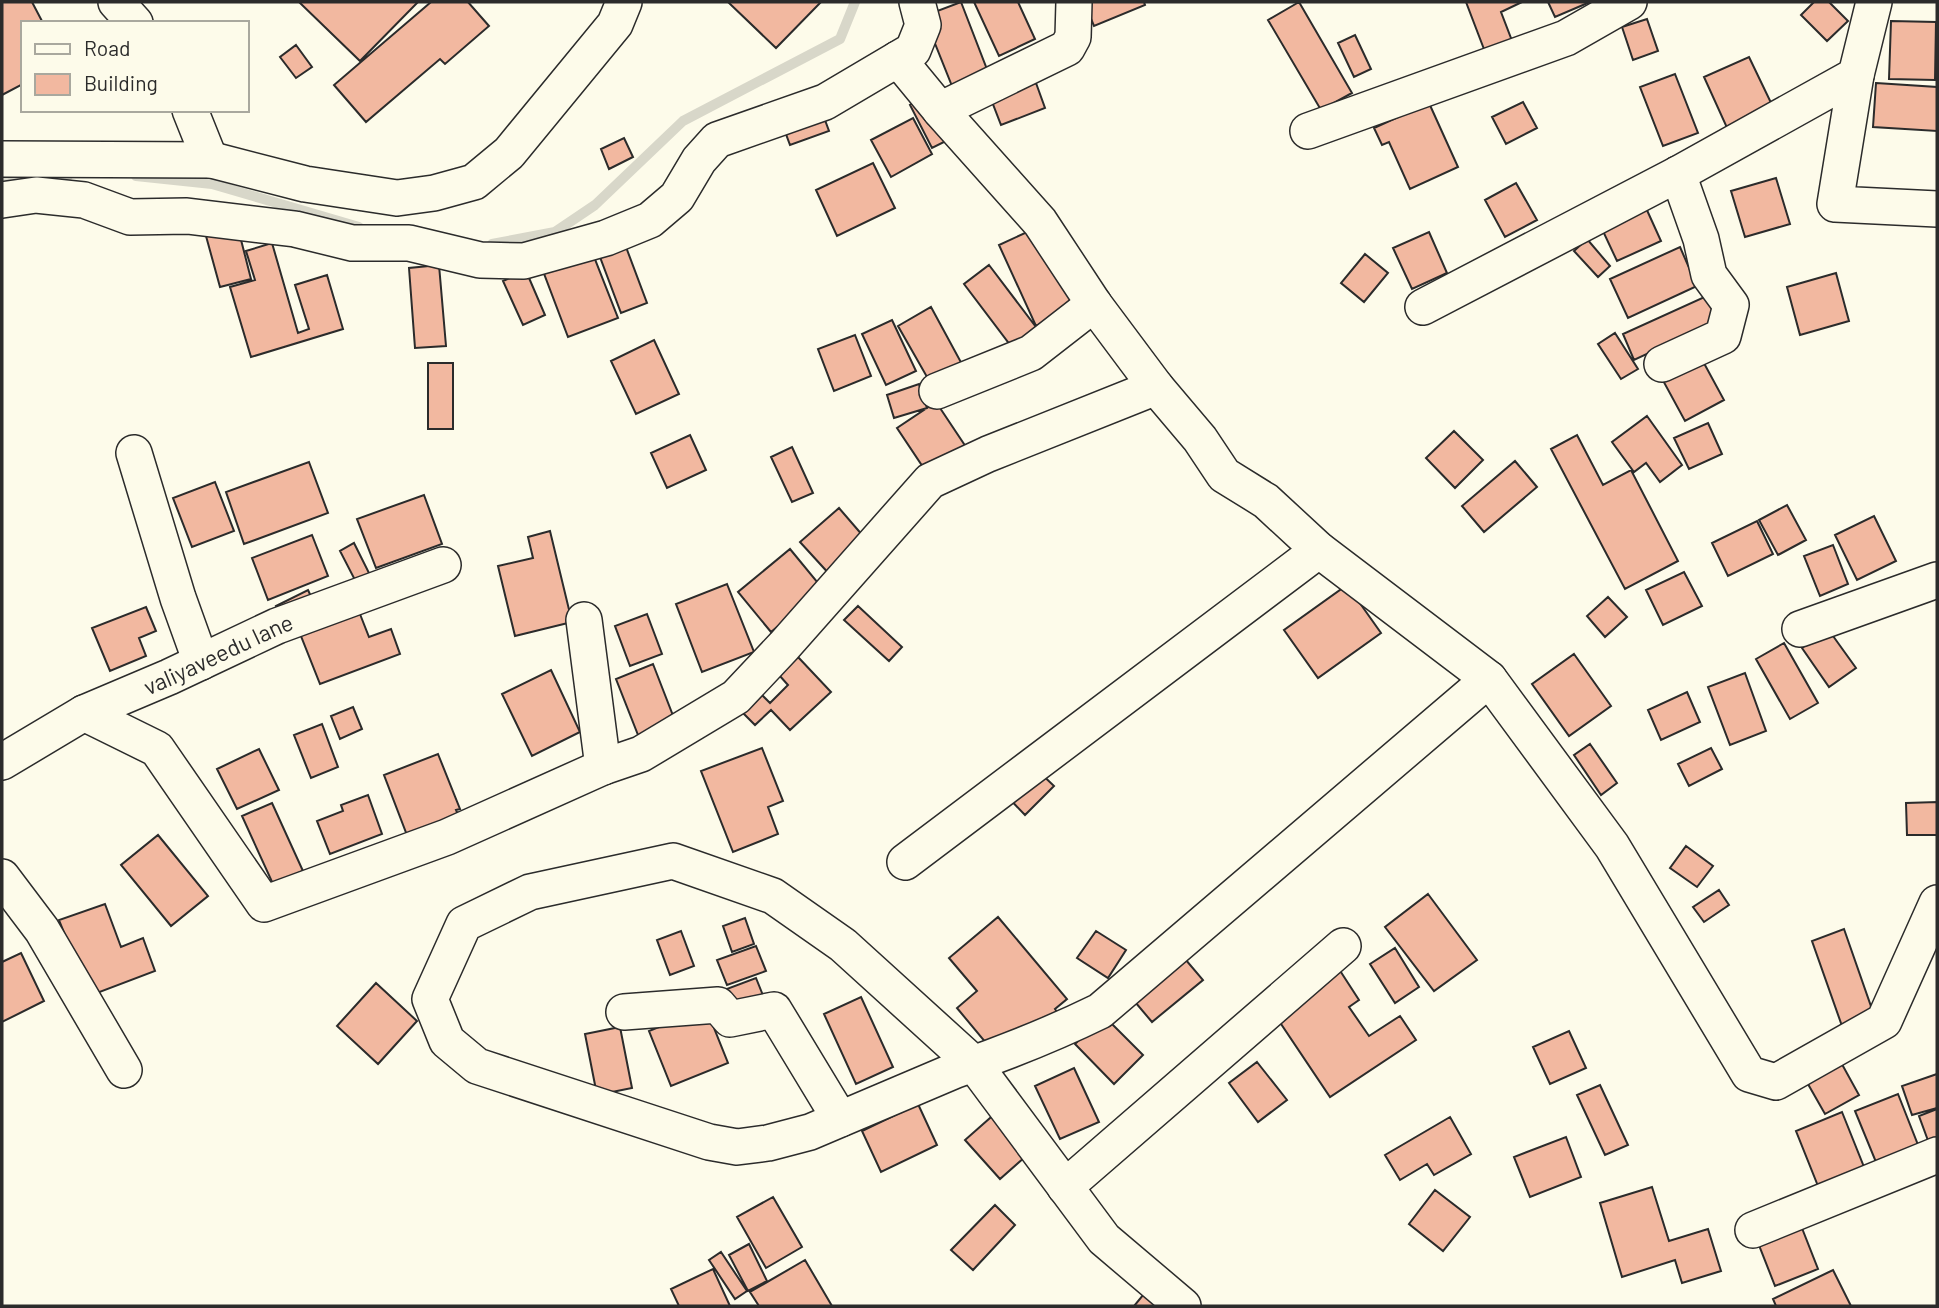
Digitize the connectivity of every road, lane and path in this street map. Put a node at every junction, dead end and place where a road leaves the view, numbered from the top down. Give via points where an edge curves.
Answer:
1 (116, 2) edge
2 (624, 2) edge
3 (917, 2) edge
4 (1074, 2) edge
5 (1629, 2) edge
6 (1874, 2) edge
7 (133, 21) edge
8 (898, 59) junction
9 (1856, 75) junction
10 (940, 110) junction
11 (191, 112) edge
12 (1308, 131) dead end
13 (2, 159) edge
14 (210, 160) junction
15 (1678, 174) junction
16 (2, 200) edge
17 (1937, 209) edge
18 (1094, 304) junction
19 (1423, 307) dead end
20 (1662, 364) dead end
21 (1156, 387) junction
22 (937, 391) dead end
23 (134, 453) dead end
24 (1319, 550) junction
25 (443, 565) dead end
26 (1937, 580) edge
27 (584, 620) dead end
28 (1800, 629) dead end
29 (201, 662) junction
30 (1489, 679) junction
31 (84, 713) junction
32 (2, 762) edge
33 (603, 767) junction
34 (905, 862) dead end
35 (2, 877) edge
36 (1937, 903) edge
37 (1343, 946) dead end
38 (624, 1012) dead end
39 (974, 1064) junction
40 (124, 1070) dead end
41 (840, 1119) junction
42 (1937, 1155) edge
43 (1065, 1187) junction
44 (1753, 1230) dead end
45 (1183, 1306) edge

1 - 7 street
2 - 14 street via 615,23 509,153 474,181 397,198 305,184
3 - 8 street via 923,25 913,50
4 - 10 street via 1073,37 1067,48
5 - 12 street via 1566,38
6 - 9 street
8 - 10 street
8 - 16 street via 825,102 717,140 677,197 650,220 606,238 524,261 480,260 409,243 352,243 295,229 187,215 130,217 84,200 36,195
9 - 15 street
9 - 17 street via 1835,204
10 - 18 street via 1040,222
11 - 14 street
13 - 14 street
15 - 19 street
15 - 20 street via 1709,275 1731,305 1723,336
18 - 21 street
18 - 22 street via 1031,353
21 - 24 street via 1224,475 1266,501
21 - 33 street via 930,481 736,697 641,754
23 - 29 street
24 - 30 street
24 - 34 street
25 - 29 street, valiyaveedu lane via 277,626
26 - 28 street
27 - 33 street
29 - 31 street, valiyaveedu lane
30 - 36 street via 1612,846 1749,1074 1776,1082 1884,1021
30 - 39 street via 1100,1010
31 - 32 street, valiyaveedu lane
31 - 33 street via 157,749 264,904 447,837
35 - 40 street via 42,930
37 - 43 street
38 - 41 street via 718,1005 730,1019 774,1010
39 - 41 street
39 - 41 street via 843,945 773,896 673,861 530,892 464,924 430,999 447,1041 477,1066 709,1142 737,1147 768,1143
39 - 43 street
42 - 44 street
43 - 45 street via 1104,1239

